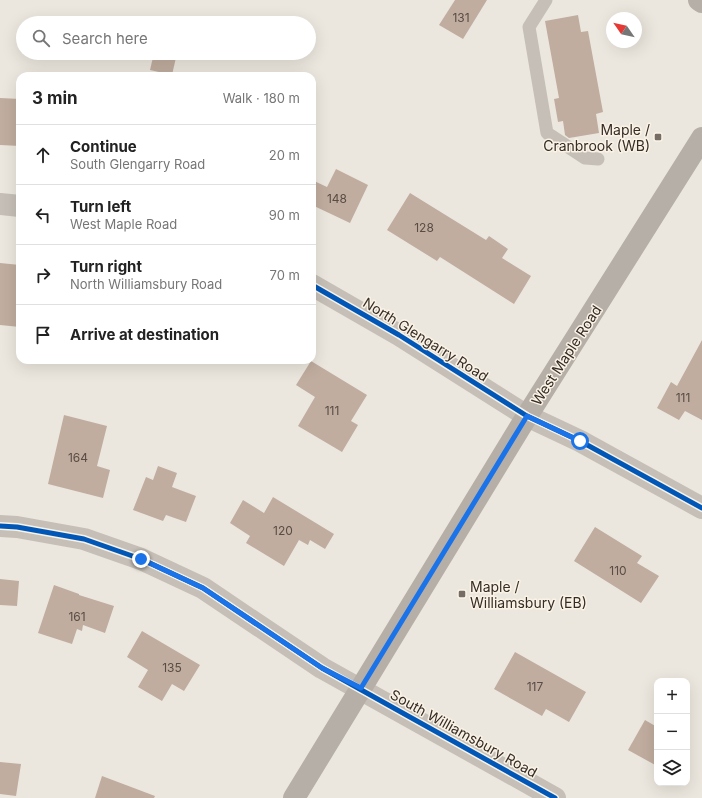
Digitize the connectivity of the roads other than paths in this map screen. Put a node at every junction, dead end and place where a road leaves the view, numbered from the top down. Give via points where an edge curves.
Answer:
1 (546, 0) edge
2 (699, 0) edge
3 (702, 2) edge
4 (702, 138) edge
5 (598, 159) dead end
6 (0, 204) edge
7 (16, 206) edge
8 (316, 287) edge
9 (527, 416) junction
10 (702, 508) edge
11 (0, 526) edge
12 (361, 688) junction
13 (294, 798) edge
14 (555, 798) edge

1 - 5 lane via 529,27 547,133 585,158
2 - 3 main road
4 - 9 main road, West Maple Road
6 - 7 street
8 - 9 street, North Glengarry Road via 399,335
9 - 10 street, North Glengarry Road via 580,441
9 - 12 main road, West Maple Road
11 - 12 street, South Williamsbury Road via 84,539 141,559 203,588 322,668
12 - 13 main road, West Maple Road
12 - 14 street, South Williamsbury Road

